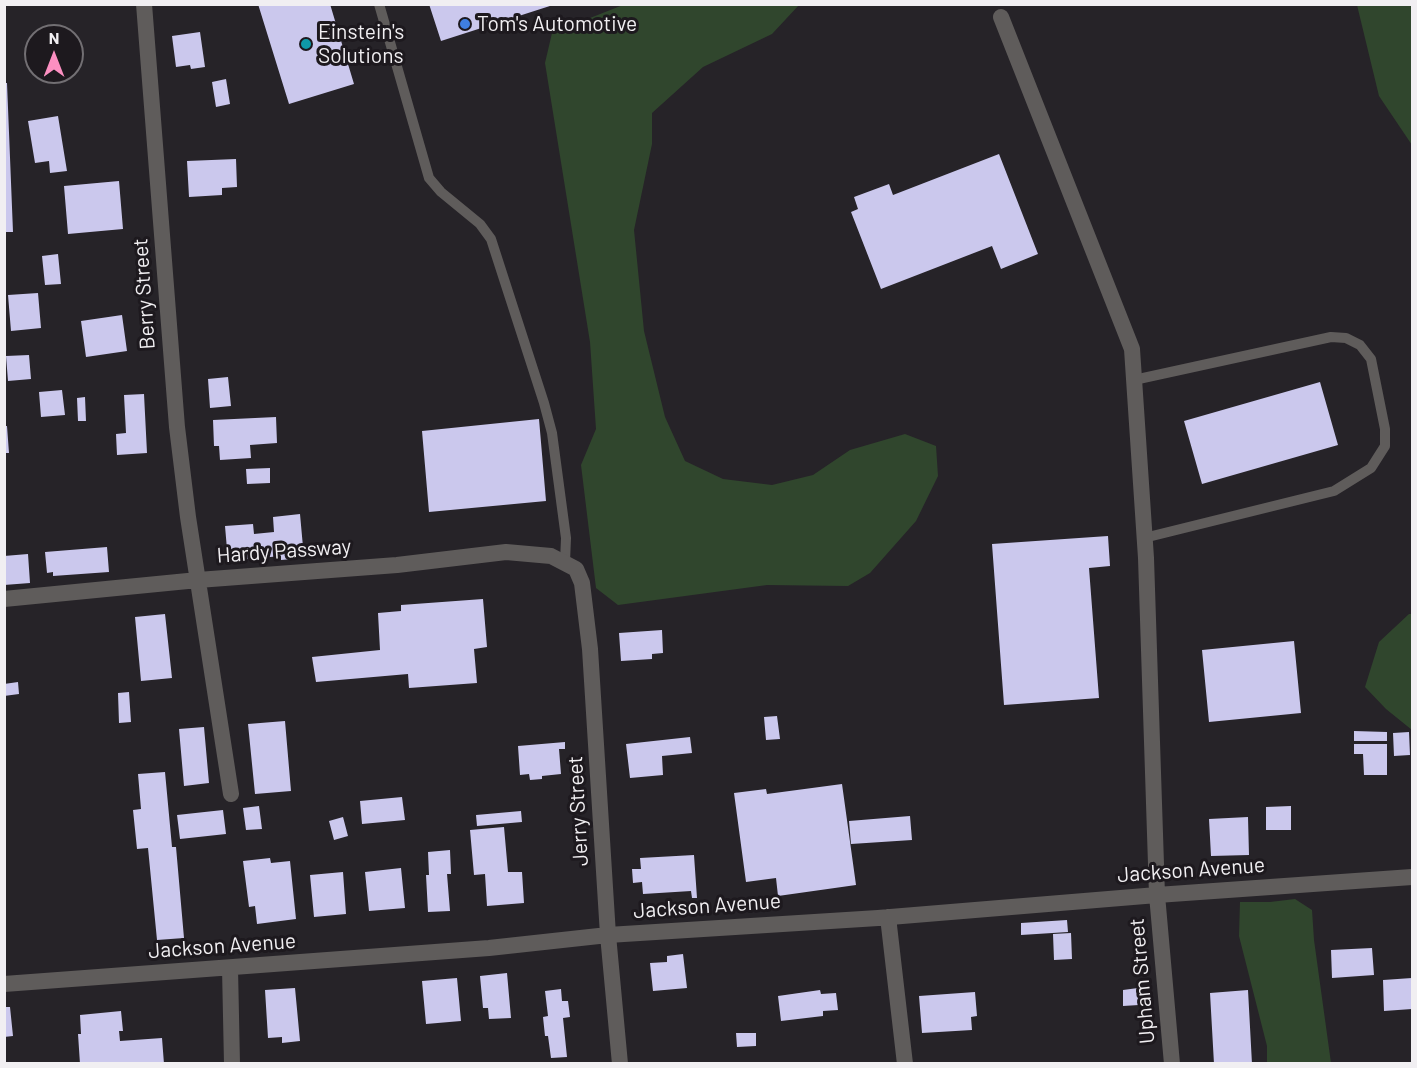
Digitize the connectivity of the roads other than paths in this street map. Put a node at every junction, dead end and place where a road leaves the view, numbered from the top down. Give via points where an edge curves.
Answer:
1 (144, 4) edge
2 (379, 4) edge
3 (1001, 17) dead end
4 (1134, 380) junction
5 (1144, 538) junction
6 (565, 562) junction
7 (198, 580) junction
8 (4, 599) edge
9 (231, 794) dead end
10 (1413, 877) edge
11 (1157, 895) junction
12 (888, 917) junction
13 (608, 935) junction
14 (230, 968) junction
15 (4, 984) edge
16 (232, 1064) edge
17 (620, 1064) edge
18 (905, 1064) edge
19 (1172, 1064) edge

1 - 7 street, Berry Street via 177,427
2 - 6 lane via 429,178 491,239 552,433 566,538
3 - 4 street, Upham Street via 1131,349
4 - 5 street, Upham Street
4 - 5 lane via 1331,337 1346,338 1360,345 1371,359 1385,429 1385,446 1371,468 1334,491
5 - 11 street, Upham Street
6 - 7 street, Hardy Passway via 543,554 506,552
6 - 13 street, Jerry Street via 576,569 582,583 590,649
7 - 8 street, Hardy Passway
7 - 9 street, Berry Street
10 - 11 street, Jackson Avenue
11 - 12 street, Jackson Avenue
11 - 19 street, Upham Street
12 - 13 street, Jackson Avenue
12 - 18 street
13 - 14 street, Jackson Avenue
13 - 17 street, Jerry Street
14 - 15 street, Jackson Avenue
14 - 16 street

